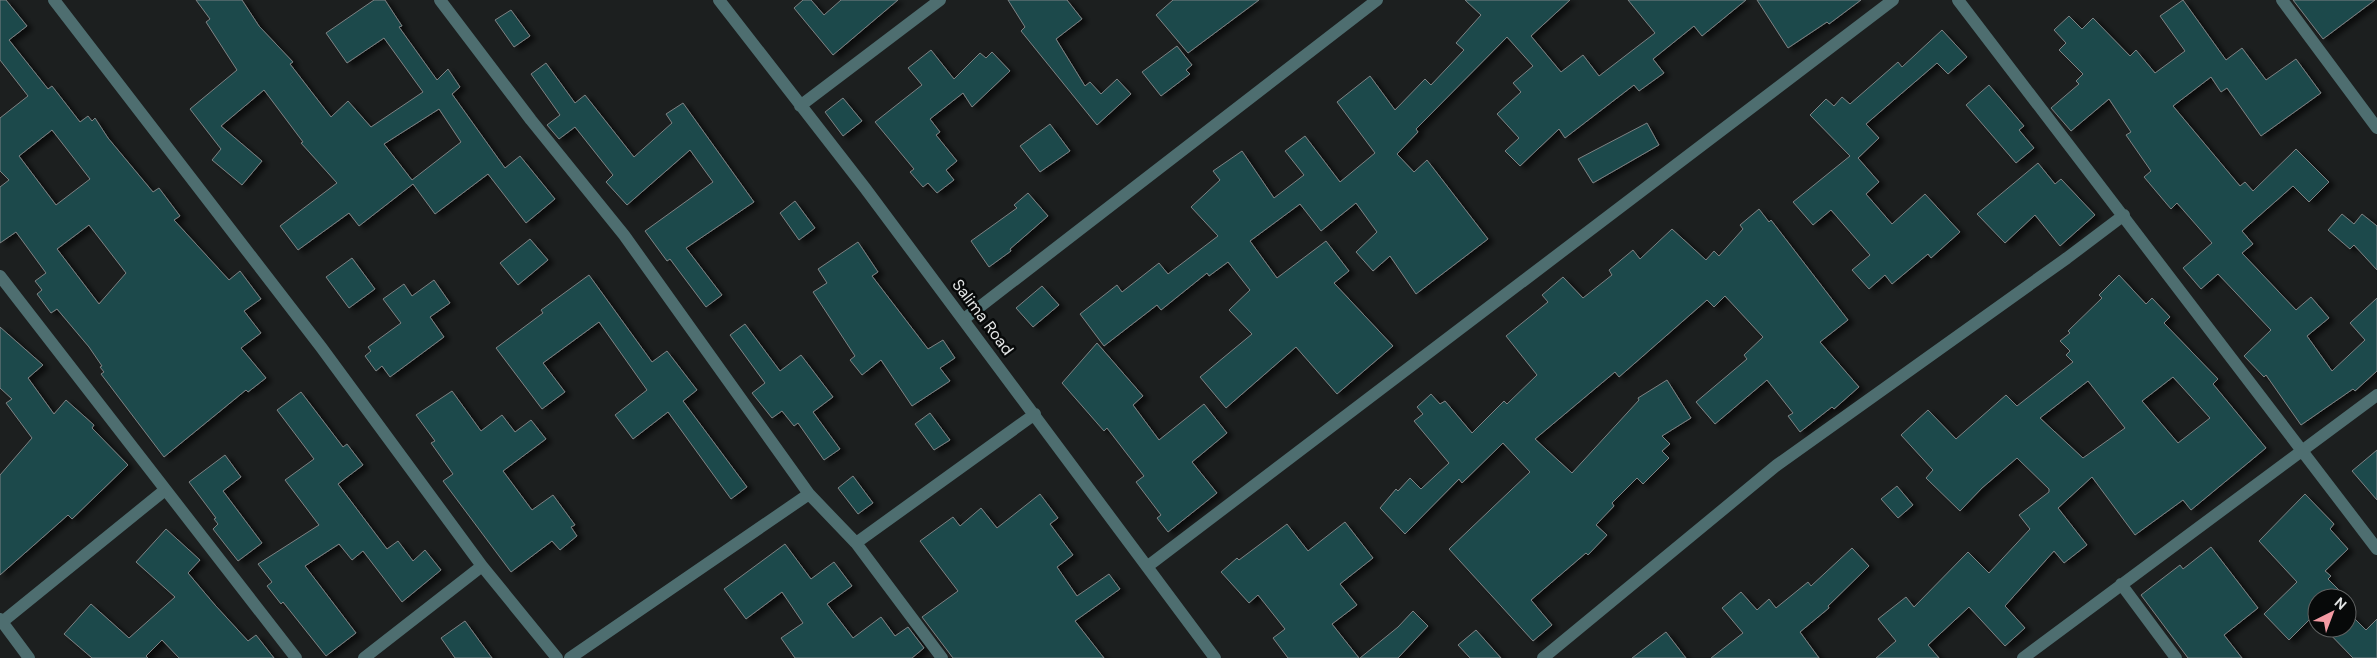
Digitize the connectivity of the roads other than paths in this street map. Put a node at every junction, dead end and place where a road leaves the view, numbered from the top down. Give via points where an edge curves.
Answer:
1 (54, 0) edge
2 (440, 0) edge
3 (719, 0) edge
4 (940, 0) edge
5 (1377, 0) edge
6 (1892, 0) edge
7 (1958, 0) edge
8 (2282, 0) edge
9 (800, 106) junction
10 (2377, 128) edge
11 (2124, 215) junction
12 (0, 276) edge
13 (964, 319) junction
14 (2377, 394) edge
15 (1035, 414) junction
16 (2302, 452) junction
17 (165, 490) junction
18 (809, 494) junction
19 (856, 543) junction
20 (2377, 549) edge
21 (482, 566) junction
22 (1148, 566) junction
23 (2121, 584) junction
24 (1, 621) edge
25 (29, 658) edge
26 (296, 658) edge
27 (364, 658) edge
28 (558, 658) edge
29 (570, 658) edge
30 (942, 658) edge
31 (1215, 658) edge
32 (1544, 658) edge
33 (2023, 658) edge
34 (2176, 658) edge

1 - 21 street via 309,331
2 - 18 street via 624,235
3 - 9 street, Salima Road
4 - 9 street
5 - 13 street
6 - 22 street
7 - 11 street
8 - 10 street
9 - 13 street, Salima Road
11 - 16 street
11 - 32 street via 1777,465
12 - 17 street
13 - 15 street, Salima Road
14 - 16 street
15 - 19 street
15 - 22 street, Salima Road
16 - 20 street
16 - 23 street
17 - 24 street
17 - 26 street
18 - 19 street
18 - 29 street
19 - 30 street
21 - 27 street
21 - 28 street
22 - 31 street, Salima Road
23 - 33 street
23 - 34 street
24 - 25 street

